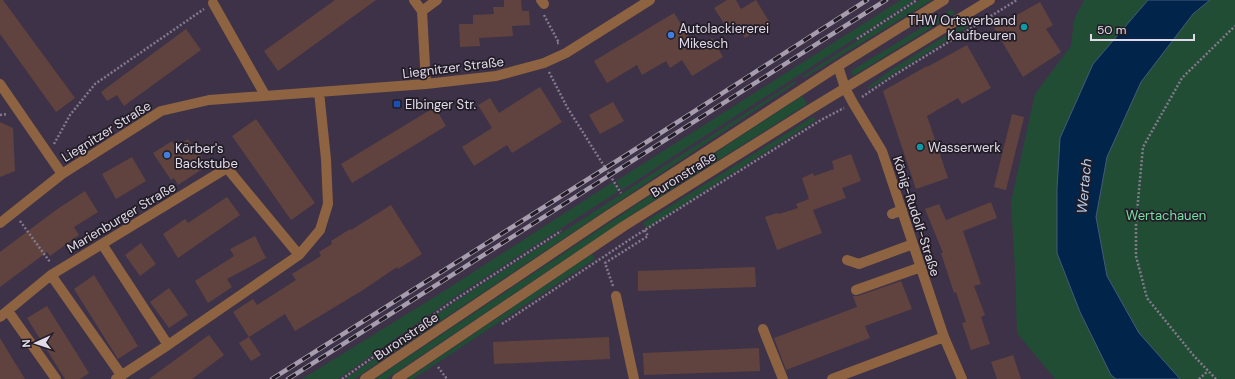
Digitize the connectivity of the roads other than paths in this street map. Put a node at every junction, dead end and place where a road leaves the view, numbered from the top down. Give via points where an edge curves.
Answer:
1 (414, 0) edge
2 (437, 0) edge
3 (650, 0) edge
4 (944, 0) edge
5 (990, 0) edge
6 (213, 4) road end
7 (422, 11) junction
8 (838, 66) junction
9 (0, 84) edge
10 (426, 84) junction
11 (845, 88) junction
12 (319, 92) junction
13 (265, 95) junction
14 (62, 174) junction
15 (902, 210) junction
16 (892, 214) dead end
17 (0, 223) edge
18 (102, 244) junction
19 (913, 244) junction
20 (299, 255) junction
21 (847, 260) dead end
22 (921, 267) junction
23 (54, 273) junction
24 (856, 290) dead end
25 (616, 296) road end
26 (4, 314) edge
27 (763, 329) dead end
28 (944, 336) junction
29 (168, 345) junction
30 (119, 377) edge
31 (56, 379) edge
32 (365, 379) edge
33 (397, 379) edge
34 (634, 379) edge
35 (783, 379) edge
36 (832, 379) edge
37 (962, 379) edge

1 - 7 street
2 - 7 street
3 - 10 street, Liegnitzer Straße via 544,63 496,76
4 - 8 street, Buronstraße
5 - 11 street, Buronstraße
6 - 13 street
7 - 10 street
8 - 11 street, König-Rudolf-Straße
8 - 32 street, Buronstraße via 606,216
9 - 14 street
10 - 12 street, Liegnitzer Straße
11 - 15 street, König-Rudolf-Straße via 882,151
11 - 33 street, Buronstraße via 624,226
12 - 13 street, Liegnitzer Straße
12 - 20 street via 328,204 320,230
13 - 14 street, Liegnitzer Straße via 209,100 161,111
14 - 17 street, Liegnitzer Straße
15 - 16 street
15 - 19 street, König-Rudolf-Straße
18 - 20 street, Marienburger Straße via 227,168
18 - 23 street, Marienburger Straße
18 - 29 street
19 - 21 street via 859,264
19 - 22 street, König-Rudolf-Straße
20 - 29 street
22 - 24 street
22 - 28 street, König-Rudolf-Straße
23 - 26 street, Marienburger Straße
23 - 30 street
25 - 34 street
26 - 31 street
27 - 35 street
28 - 36 street
28 - 37 street, König-Rudolf-Straße
29 - 30 street

